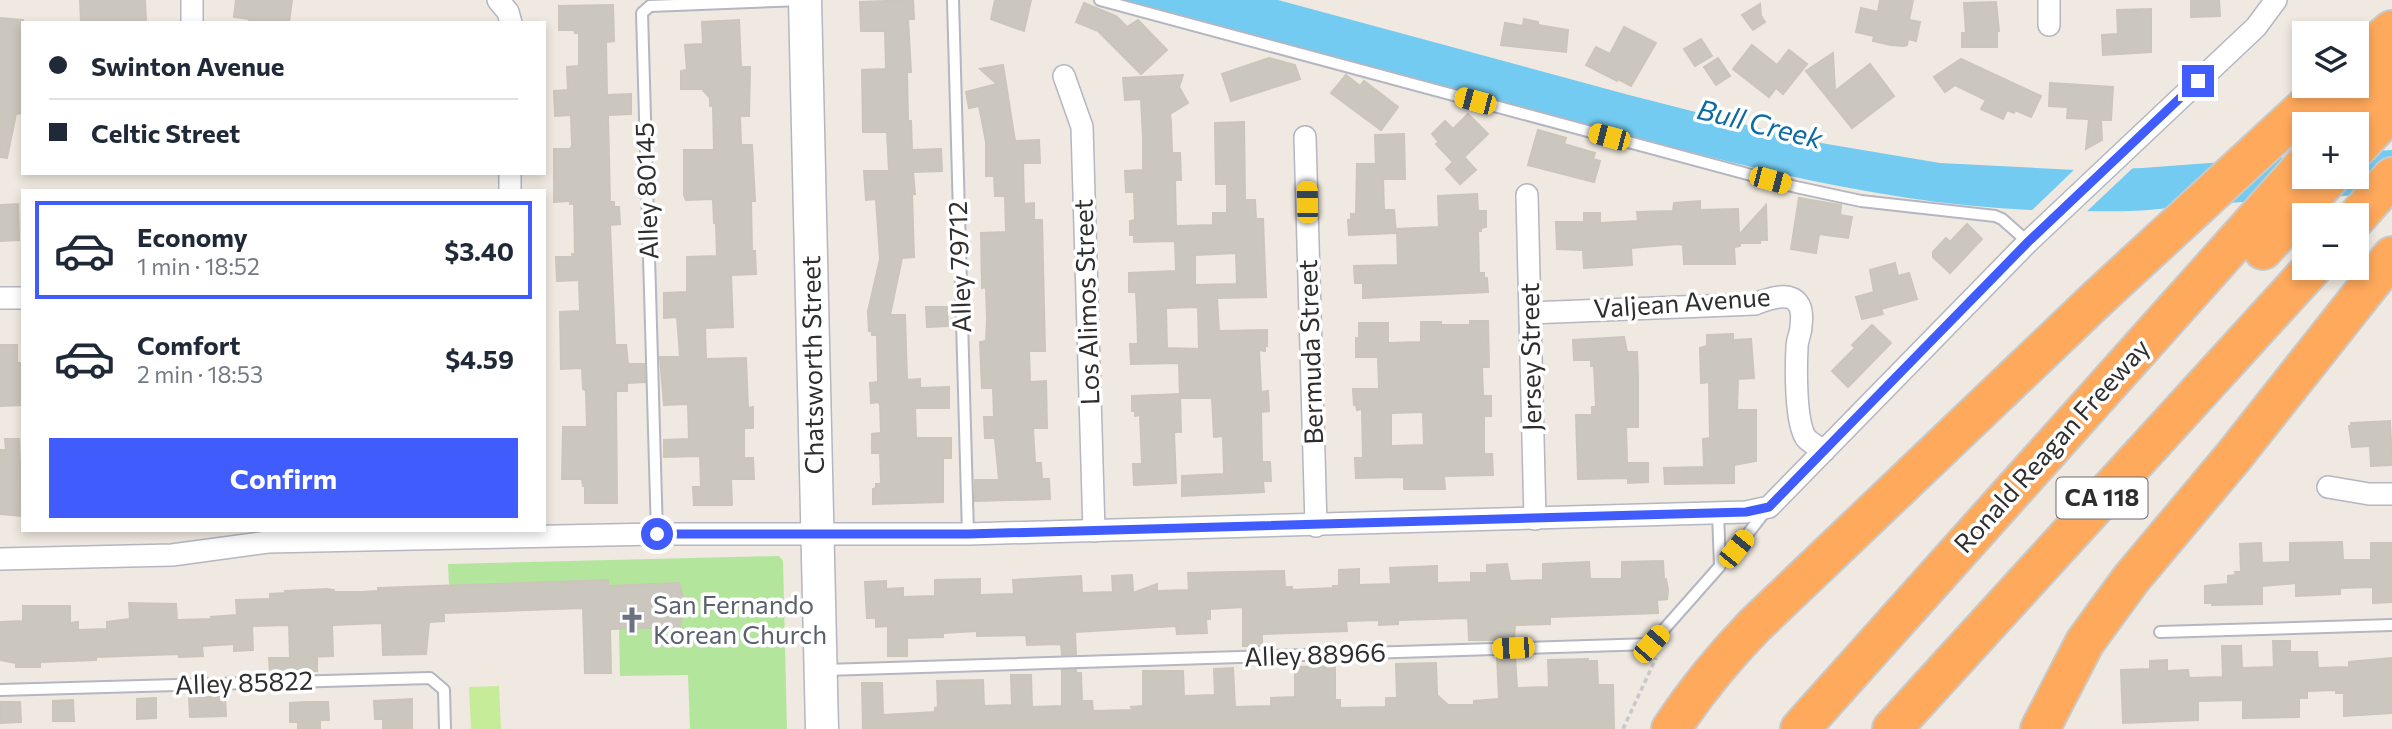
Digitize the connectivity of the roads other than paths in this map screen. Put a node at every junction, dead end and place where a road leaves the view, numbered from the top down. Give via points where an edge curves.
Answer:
1 (192, 0) edge
2 (498, 0) edge
3 (805, 0) edge
4 (953, 0) edge
5 (1100, 0) edge
6 (2049, 0) edge
7 (2276, 0) edge
8 (192, 21) edge
9 (510, 21) edge
10 (2049, 25) dead end
11 (2392, 30) edge
12 (2369, 50) edge
13 (2392, 68) edge
14 (1065, 76) dead end
15 (2315, 98) edge
16 (2392, 110) edge
17 (2352, 112) edge
18 (2369, 135) edge
19 (1305, 137) dead end
20 (2392, 177) edge
21 (2292, 182) edge
22 (2317, 189) edge
23 (1527, 195) dead end
24 (2369, 203) edge
25 (2028, 242) junction
26 (2389, 260) edge
27 (2228, 269) junction
28 (2301, 280) edge
29 (0, 298) edge
30 (21, 298) edge
31 (1530, 313) junction
32 (1824, 450) junction
33 (2328, 487) dead end
34 (2392, 494) edge
35 (1769, 507) junction
36 (1718, 513) junction
37 (1535, 519) junction
38 (1316, 526) junction
39 (1094, 531) junction
40 (518, 534) edge
41 (657, 534) junction
42 (968, 534) junction
43 (818, 536) junction
44 (1736, 549) dead end
45 (0, 559) edge
46 (2392, 625) edge
47 (2160, 632) dead end
48 (821, 670) junction
49 (0, 690) edge
50 (445, 729) edge
51 (822, 729) edge
52 (1671, 729) edge
53 (1800, 729) edge
54 (1834, 729) edge
55 (1892, 729) edge
56 (2040, 729) edge

1 - 8 street
2 - 9 street
3 - 41 lane, Alley 80145 via 650,6 642,13
3 - 43 main road, Chatsworth Street
4 - 42 lane, Alley 79712
5 - 25 lane via 1796,187 1861,201 1995,216
6 - 10 street
7 - 25 street via 2256,27
11 - 12 highway
13 - 17 highway
14 - 39 street, Los Alimos Street via 1082,127
15 - 52 highway via 2140,258 1746,635 1704,682
16 - 18 highway
19 - 38 street, Bermuda Street
20 - 24 highway
21 - 27 highway, Ronald Reagan Freeway / CA 118
22 - 27 highway, CA 118
23 - 31 street, Jersey Street
25 - 32 street
26 - 56 highway via 2131,579 2085,642
27 - 53 highway, Ronald Reagan Freeway / CA 118
27 - 54 highway, CA 118
28 - 55 highway, CA 118
29 - 30 street
31 - 32 street, Valjean Avenue via 1755,303 1790,297 1802,312 1797,344 1800,422 1806,439
31 - 37 street, Jersey Street
32 - 35 street
33 - 34 street
35 - 36 street
35 - 44 lane
36 - 37 street
36 - 48 lane, Alley 88966 via 1720,566 1651,644
37 - 38 street
38 - 39 street
39 - 42 street
40 - 41 street
40 - 45 street via 268,542 172,555
41 - 43 street
42 - 43 street
43 - 48 main road, Chatsworth Street
46 - 47 lane
48 - 51 main road, Chatsworth Street
49 - 50 lane, Alley 85822 via 430,678 444,690

